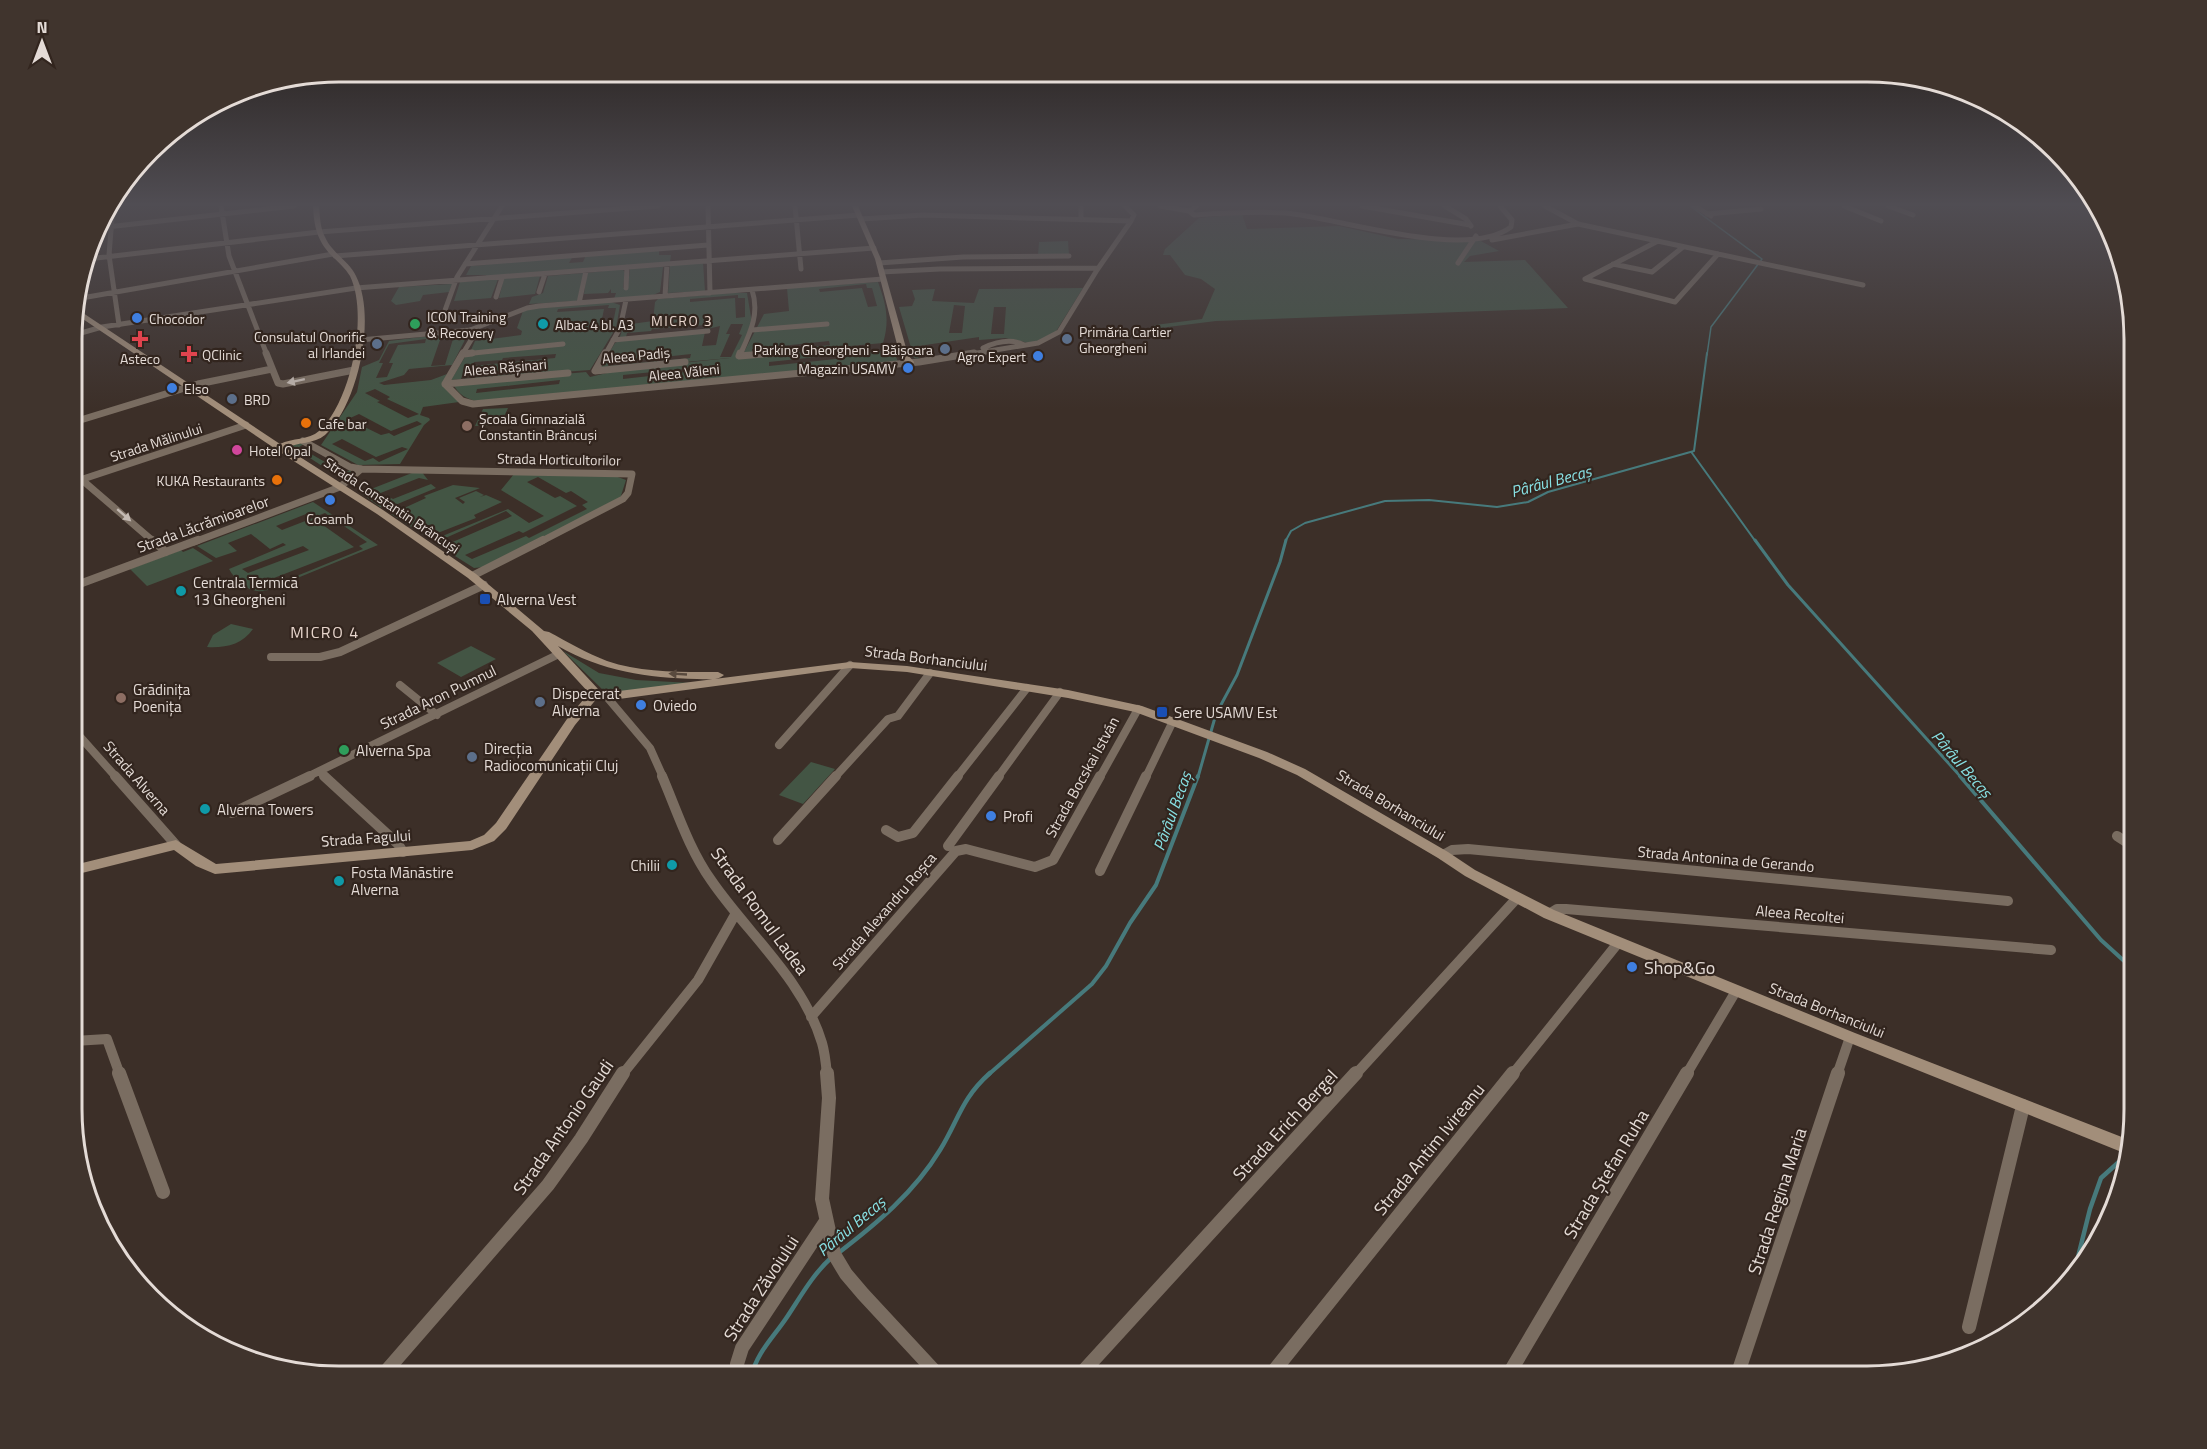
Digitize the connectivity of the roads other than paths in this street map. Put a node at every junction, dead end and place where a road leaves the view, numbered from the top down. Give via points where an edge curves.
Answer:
1 (111, 274) edge
2 (220, 274) edge
3 (236, 274) edge
4 (351, 274) edge
5 (460, 274) edge
6 (545, 274) junction
7 (549, 274) edge
8 (585, 274) edge
9 (627, 274) edge
10 (667, 274) edge
11 (709, 274) edge
12 (897, 274) edge
13 (1095, 274) edge
14 (1595, 274) edge
15 (1700, 274) edge
16 (1810, 274) edge
17 (882, 276) junction
18 (502, 278) junction
19 (457, 280) junction
20 (1863, 285) dead end
21 (356, 288) junction
22 (626, 288) dead end
23 (752, 290) junction
24 (113, 292) junction
25 (539, 292) dead end
26 (710, 293) junction
27 (665, 296) junction
28 (86, 297) edge
29 (496, 297) dead end
30 (626, 300) junction
31 (580, 302) junction
32 (249, 305) junction
33 (440, 314) dead end
34 (84, 315) edge
35 (827, 324) dead end
36 (119, 325) junction
37 (102, 327) junction
38 (470, 330) junction
39 (752, 330) junction
40 (708, 331) dead end
41 (82, 333) edge
42 (360, 340) junction
43 (613, 340) junction
44 (563, 344) dead end
45 (790, 352) dead end
46 (464, 354) junction
47 (685, 362) dead end
48 (910, 362) junction
49 (272, 369) junction
50 (354, 370) junction
51 (568, 373) dead end
52 (445, 384) junction
53 (189, 387) junction
54 (462, 401) joint
55 (82, 420) edge
56 (246, 425) junction
57 (303, 441) junction
58 (276, 445) junction
59 (361, 469) junction
60 (82, 480) edge
61 (82, 484) edge
62 (340, 487) junction
63 (166, 552) junction
64 (472, 576) junction
65 (82, 583) edge
66 (484, 585) junction
67 (536, 629) junction
68 (559, 654) junction
69 (272, 657) dead end
70 (850, 665) junction
71 (800, 670) junction
72 (930, 674) junction
73 (400, 685) dead end
74 (1027, 688) junction
75 (1060, 692) junction
76 (600, 694) junction
77 (1138, 709) junction
78 (437, 715) junction
79 (1173, 721) junction
80 (82, 739) edge
81 (779, 745) dead end
82 (320, 771) junction
83 (232, 813) dead end
84 (886, 830) dead end
85 (2117, 836) dead end
86 (778, 840) dead end
87 (2124, 841) edge
88 (176, 845) junction
89 (952, 848) junction
90 (403, 852) junction
91 (1443, 855) junction
92 (82, 868) edge
93 (1100, 870) dead end
94 (1517, 898) junction
95 (2007, 901) dead end
96 (736, 913) junction
97 (1549, 914) junction
98 (1618, 943) junction
99 (2051, 950) dead end
100 (1736, 991) junction
101 (811, 1017) junction
102 (1850, 1037) junction
103 (82, 1041) edge
104 (2023, 1106) junction
105 (2122, 1145) edge
106 (163, 1192) dead end
107 (826, 1221) junction
108 (1970, 1327) dead end
109 (391, 1366) edge
110 (737, 1366) edge
111 (930, 1366) edge
112 (1088, 1366) edge
113 (1278, 1366) edge
114 (1514, 1366) edge
115 (1741, 1366) edge

1 - 24 street
2 - 24 street
3 - 32 street
4 - 21 main road
5 - 19 street
6 - 7 street
6 - 18 street
6 - 25 street
8 - 31 street
9 - 22 street
10 - 27 street
11 - 26 street
12 - 17 street
13 - 48 street, Aleea Văleni via 1059,332 1041,342
14 - 15 street via 1585,279 1675,302
16 - 20 street
17 - 23 street
17 - 48 main road via 904,358
18 - 19 street
18 - 29 street
19 - 21 street
19 - 33 street
21 - 32 street
21 - 42 main road
23 - 26 street
23 - 39 street via 756,311
24 - 28 street
24 - 36 street
26 - 27 street
27 - 30 street
30 - 31 street
30 - 43 street, Aleea Padiș
31 - 38 street via 527,308
32 - 36 street
32 - 49 street
34 - 37 main road, Strada Constantin Brâncuși
35 - 39 street
36 - 37 street
37 - 41 street
37 - 53 main road, Strada Constantin Brâncuși
38 - 42 street
38 - 46 street, Aleea Rășinari via 474,335
39 - 45 street via 739,356
40 - 43 street
42 - 50 main road
43 - 47 street, Aleea Padiș via 595,370
44 - 46 street
46 - 52 street, Aleea Rășinari
48 - 54 street, Aleea Văleni via 478,405
50 -> 49 street via 282,384
49 - 53 street
50 - 57 main road via 347,397 333,419 321,434
51 - 52 street, Aleea Rășinari
52 - 54 street, Aleea Rășinari
53 - 55 street
53 - 56 main road, Strada Constantin Brâncuși
56 - 58 main road, Strada Constantin Brâncuși
56 - 60 street, Strada Mălinului
57 - 58 main road
57 - 59 street, Strada Horticultorilor
58 - 62 main road, Strada Constantin Brâncuși
59 - 62 street
59 - 64 street, Strada Horticultorilor via 632,474 623,499
61 -> 63 street
62 - 63 street, Strada Lăcrămioarelor
62 - 64 main road, Strada Constantin Brâncuși
63 - 65 street, Strada Lăcrămioarelor
64 - 66 main road, Strada Constantin Brâncuși
66 - 67 main road, Strada Constantin Brâncuși
66 - 69 street via 340,652 320,657
67 - 68 main road, Strada Constantin Brâncuși
71 -> 67 main road via 712,675 638,670 591,659
68 - 76 main road, Strada Constantin Brâncuși
68 - 78 street, Strada Aron Pumnul
70 - 71 main road, Strada Borhanciului
70 - 72 main road, Strada Borhanciului
70 - 81 street
71 - 76 main road, Strada Borhanciului
72 - 74 main road, Strada Borhanciului
72 - 86 street via 898,716 888,719
73 - 78 street
74 - 75 main road, Strada Borhanciului
74 - 84 street via 913,833 898,837
75 - 77 main road, Strada Borhanciului
75 - 89 street, Strada Alexandru Roșca
76 - 90 main road, Strada Fagului via 571,722 489,838 464,848
76 - 96 street, Strada Romul Ladea via 650,748 695,853
77 - 79 main road, Strada Borhanciului
77 - 89 street, Strada Bocskai István via 1053,860 1035,867
78 - 82 street, Strada Aron Pumnul
79 - 91 main road, Strada Borhanciului via 1313,778
79 - 93 street
80 - 88 street, Strada Alverna
82 - 83 street, Strada Aron Pumnul
82 - 90 street
85 - 87 street
88 - 90 main road, Strada Fagului via 215,869
88 - 92 main road
89 - 101 street, Strada Alexandru Roșca
91 - 94 main road, Strada Borhanciului
91 - 95 street, Strada Antonina de Gerando via 1468,849
94 - 97 main road, Strada Borhanciului
94 - 112 street, Strada Erich Bergel
96 - 101 street, Strada Romul Ladea via 782,968
96 - 109 street, Strada Antonio Gaudi via 698,980 626,1068 548,1185
97 - 98 main road, Strada Borhanciului
97 - 99 street, Aleea Recoltei via 1566,909
98 - 100 main road, Strada Borhanciului
98 - 113 street, Strada Antim Ivireanu
100 - 102 main road, Strada Borhanciului
100 - 114 street, Strada Ștefan Ruha
101 - 107 street, Strada Romul Ladea via 822,1043 828,1089 821,1189
102 - 104 main road, Strada Borhanciului
102 - 115 street, Strada Regina Maria
103 - 106 street via 107,1039
104 - 105 main road, Strada Borhanciului
104 - 108 street
107 - 110 street, Strada Zăvoiului via 742,1348
107 - 111 street, Strada Romul Ladea via 840,1265

